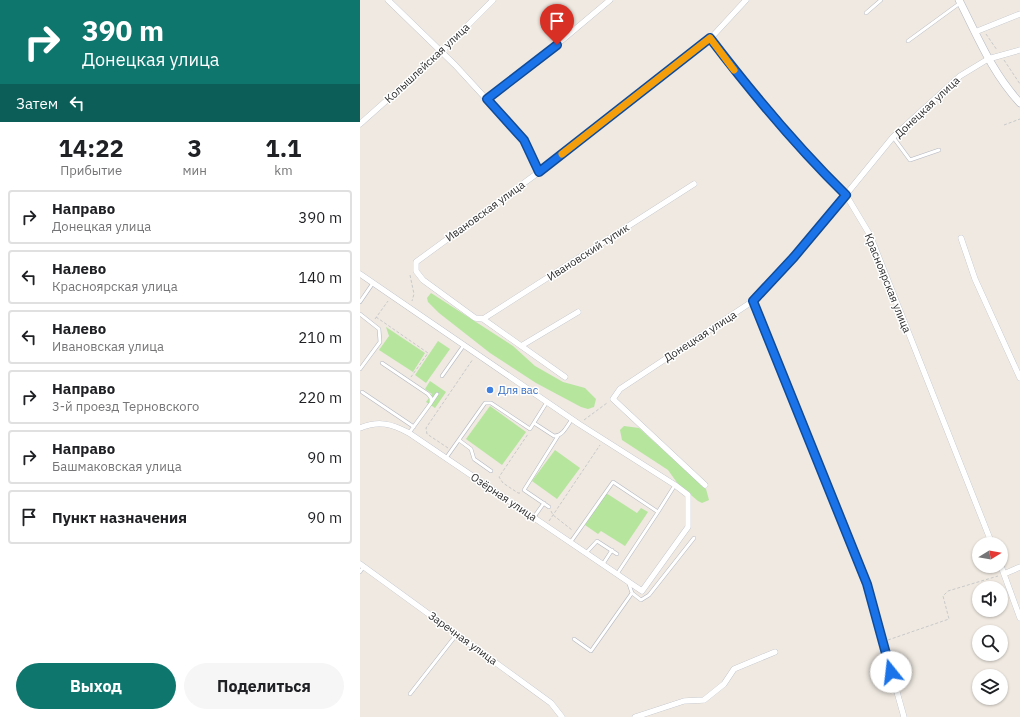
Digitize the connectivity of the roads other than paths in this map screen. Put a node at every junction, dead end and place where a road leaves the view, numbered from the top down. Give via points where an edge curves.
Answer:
1 (388, 0) edge
2 (493, 0) edge
3 (610, 0) edge
4 (746, 0) edge
5 (882, 0) edge
6 (959, 2) edge
7 (866, 13) dead end
8 (1020, 14) edge
9 (978, 31) junction
10 (710, 38) junction
11 (908, 41) dead end
12 (1020, 50) edge
13 (441, 52) junction
14 (988, 59) junction
15 (487, 99) junction
16 (1020, 103) edge
17 (360, 124) edge
18 (894, 137) junction
19 (939, 150) dead end
20 (539, 172) junction
21 (694, 184) dead end
22 (846, 195) junction
23 (961, 238) dead end
24 (360, 274) edge
25 (373, 283) junction
26 (753, 301) junction
27 (360, 302) edge
28 (578, 312) dead end
29 (360, 314) edge
30 (483, 320) junction
31 (464, 346) junction
32 (521, 346) junction
33 (382, 363) dead end
34 (360, 369) edge
35 (442, 376) dead end
36 (565, 377) dead end
37 (1020, 378) edge
38 (362, 392) dead end
39 (437, 394) dead end
40 (547, 402) junction
41 (431, 403) junction
42 (572, 419) junction
43 (534, 423) junction
44 (414, 427) junction
45 (360, 428) edge
46 (409, 433) junction
47 (558, 436) junction
48 (459, 440) junction
49 (446, 458) junction
50 (491, 471) dead end
51 (675, 485) junction
52 (705, 485) dead end
53 (544, 504) junction
54 (549, 507) road end
55 (658, 512) junction
56 (534, 517) junction
57 (989, 537) edge
58 (694, 538) dead end
59 (570, 543) junction
60 (612, 550) junction
61 (586, 553) junction
62 (618, 554) dead end
63 (603, 564) junction
64 (362, 565) edge
65 (1020, 567) edge
66 (360, 572) edge
67 (617, 574) junction
68 (1004, 574) joint
69 (629, 582) junction
70 (632, 593) junction
71 (1020, 618) edge
72 (457, 634) junction
73 (574, 639) dead end
74 (775, 652) dead end
75 (410, 694) dead end
76 (562, 717) edge
77 (635, 717) edge
78 (904, 717) edge

1 - 13 street
2 - 13 street, Колышлейская улица
3 - 15 street via 523,73
4 - 10 street, Ивановская улица
5 - 7 lane
6 - 9 street
6 - 11 lane
8 - 9 street
9 - 14 street
10 - 20 street, Ивановская улица
10 - 22 street, Красноярская улица via 798,145
12 - 14 street, Донецкая улица
13 - 15 street
13 - 17 street, Колышлейская улица
14 - 16 street via 1003,84
14 - 18 street, Донецкая улица via 960,76
15 - 20 street via 524,140
18 - 19 lane via 910,160
18 - 22 street, Донецкая улица
20 - 30 street, Ивановская улица via 416,262 416,271 423,280 475,318
21 - 30 street, Ивановский тупик
22 - 26 street, Донецкая улица
22 - 57 street, Красноярская улица via 870,235
23 - 37 street via 975,279
24 - 25 street
25 - 27 lane
25 - 31 street
26 - 52 street, Донецкая улица via 620,389 613,399
26 - 78 street via 867,584
28 - 32 street
29 - 34 lane via 379,329 380,342
30 - 32 street
31 - 35 lane
31 - 40 street
32 - 36 street
33 - 41 lane via 428,394
38 - 44 lane
39 - 41 lane
40 - 42 street
40 - 43 lane
41 - 44 lane
42 - 47 lane
42 - 51 street
43 - 47 lane
43 - 48 lane via 530,429 488,402 483,404
44 - 46 lane
45 - 46 street, Озёрная улица via 381,423 390,424
46 - 49 street, Озёрная улица
47 - 53 lane via 524,488
48 - 49 lane
48 - 50 lane via 471,449 474,459
49 - 56 street, Озёрная улица
51 - 55 lane
51 - 69 street, Озёрная улица via 688,496 688,527 642,591
53 - 54 lane
53 - 56 lane
55 - 59 lane via 613,482
55 - 67 lane
56 - 59 street, Озёрная улица
58 - 70 lane via 649,595 642,600
59 - 61 street, Озёрная улица
60 - 61 lane via 597,541
60 - 62 lane
60 - 63 lane
61 - 63 street, Озёрная улица
63 - 67 street, Озёрная улица
64 - 66 lane
64 - 72 street, Заречная улица
65 - 68 street
67 - 69 street, Озёрная улица
68 - 71 street
69 - 70 lane
70 - 73 lane via 591,651
72 - 75 lane
72 - 76 street, Заречная улица via 551,703
74 - 77 street via 734,669 724,684 704,700 684,701

